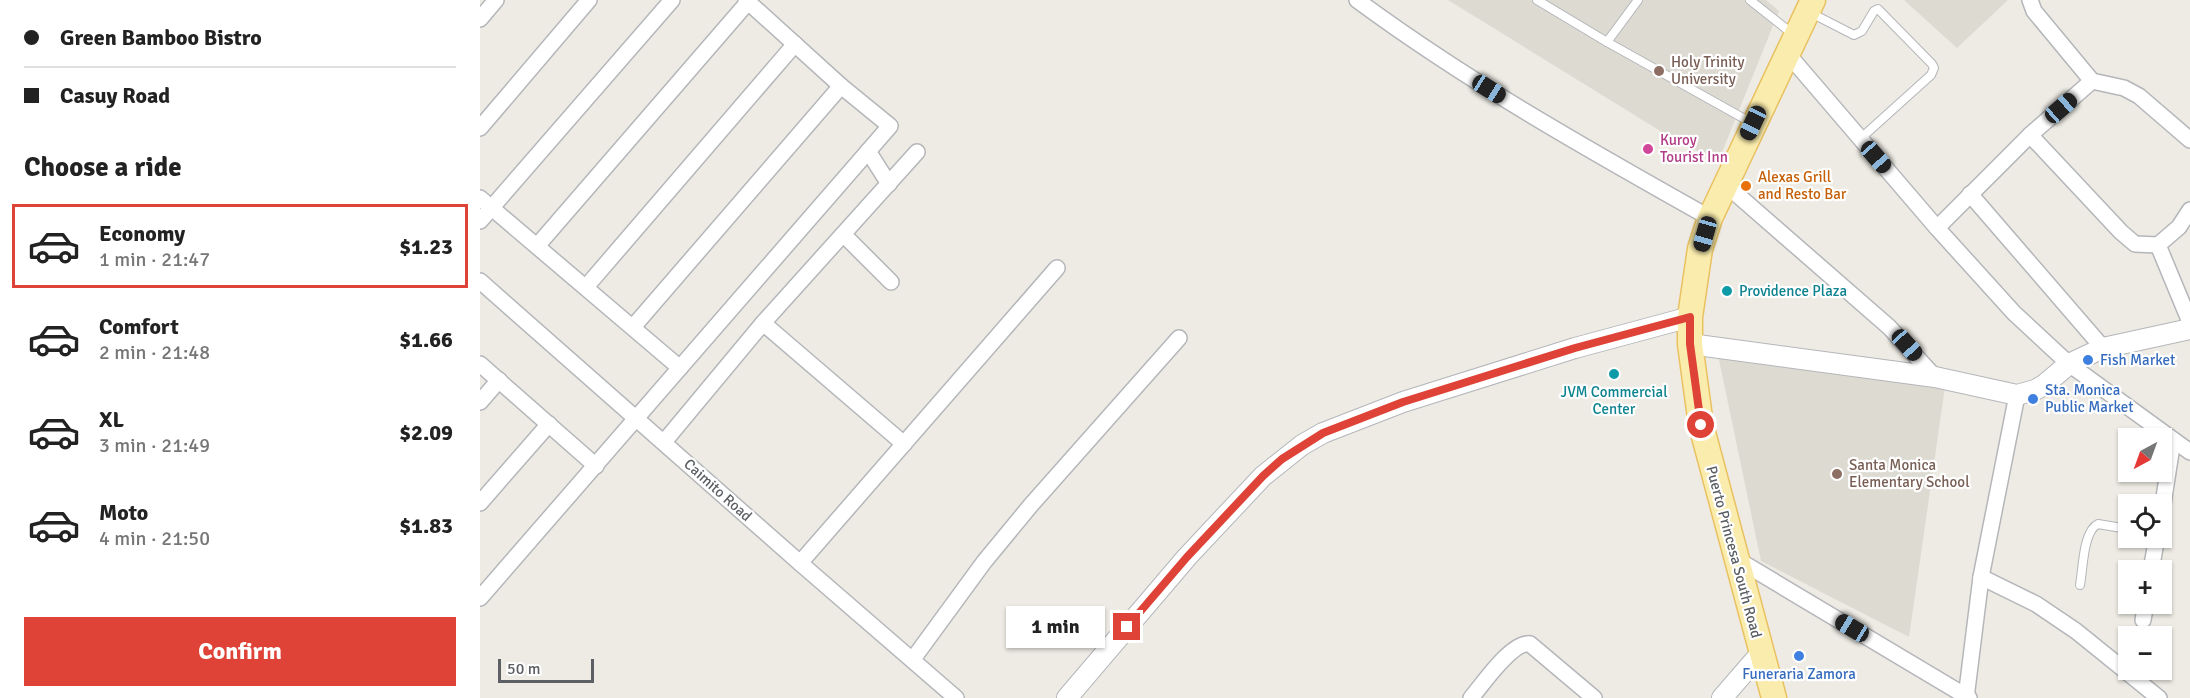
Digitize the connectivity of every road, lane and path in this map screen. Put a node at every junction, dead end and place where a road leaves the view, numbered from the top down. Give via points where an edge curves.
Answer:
1 (496, 0) edge
2 (589, 0) edge
3 (672, 0) edge
4 (1357, 0) edge
5 (1537, 0) edge
6 (1638, 0) edge
7 (1750, 0) edge
8 (2030, 0) edge
9 (747, 1) edge
10 (1810, 6) edge
11 (480, 19) edge
12 (1607, 42) junction
13 (795, 44) junction
14 (1791, 44) junction
15 (2092, 81) junction
16 (842, 86) junction
17 (1753, 123) junction
18 (480, 128) edge
19 (2030, 135) junction
20 (1860, 139) junction
21 (2190, 140) edge
22 (868, 151) junction
23 (917, 152) dead end
24 (889, 184) junction
25 (1725, 184) junction
26 (1970, 194) junction
27 (486, 203) edge
28 (2190, 210) edge
29 (1710, 218) junction
30 (480, 221) edge
31 (1937, 228) junction
32 (844, 235) junction
33 (537, 246) junction
34 (2158, 246) junction
35 (1057, 268) dead end
36 (480, 281) edge
37 (891, 282) dead end
38 (586, 287) junction
39 (1690, 317) junction
40 (2190, 322) edge
41 (763, 323) junction
42 (633, 327) junction
43 (2190, 329) edge
44 (1179, 338) dead end
45 (1690, 344) junction
46 (2103, 348) junction
47 (480, 364) edge
48 (2069, 364) junction
49 (680, 368) junction
50 (1935, 376) junction
51 (499, 380) junction
52 (2017, 395) junction
53 (480, 402) edge
54 (637, 419) junction
55 (549, 424) junction
56 (2173, 440) junction
57 (664, 442) junction
58 (904, 444) junction
59 (2190, 452) edge
60 (596, 466) junction
61 (2165, 494) edge
62 (480, 503) edge
63 (2118, 528) edge
64 (1738, 560) junction
65 (800, 563) junction
66 (1981, 577) junction
67 (2080, 585) dead end
68 (480, 598) edge
69 (2144, 614) edge
70 (2143, 620) dead end
71 (1761, 653) junction
72 (913, 659) junction
73 (1967, 697) edge
74 (956, 698) edge
75 (1067, 698) edge
76 (1471, 698) edge
77 (1594, 698) edge
78 (1722, 698) edge
79 (1774, 698) edge
80 (2159, 698) edge

1 - 11 street
2 - 18 street
3 - 27 street
4 - 29 street via 1431,53 1558,133
5 - 12 lane
6 - 12 lane
7 - 14 lane
8 - 15 street via 2034,11
9 - 13 street
9 - 33 street
10 - 14 main road, Puerto Princesa South Road
10 - 20 lane via 1854,35 1860,34 1878,9 1934,68
12 - 17 lane
13 - 16 street
13 - 38 street
14 - 17 main road, Puerto Princesa South Road
14 - 20 street
15 - 19 street
15 - 21 street via 2124,88 2139,96
16 - 22 street via 890,126
16 - 42 street
17 - 25 main road, Puerto Princesa South Road
19 - 26 street
19 - 34 street via 2128,239 2135,244
20 - 31 street
22 - 24 street
22 - 49 street
23 - 24 street
24 - 32 street
25 - 29 main road, Puerto Princesa South Road
25 - 50 street via 1889,327
26 - 31 street
26 - 46 street
27 - 30 street
27 - 33 street
28 - 34 street via 2179,227
29 - 39 main road, Puerto Princesa South Road
31 - 48 street via 2014,313
32 - 37 street
32 - 41 street
33 - 38 street
34 - 40 street
35 - 58 street
36 - 54 street, Caimito Road
38 - 42 street
39 - 45 main road, Puerto Princesa South Road
39 - 75 street via 1403,402 1302,445 1263,476 1187,557
41 - 57 street
41 - 58 street
42 - 49 street
43 - 46 street
44 - 72 street via 1031,505
45 - 50 street
45 - 64 main road, Puerto Princesa South Road via 1701,425
46 - 48 street
47 - 51 street
48 - 52 street via 2044,385
48 - 56 street
49 - 54 street
50 - 52 street
51 - 53 street
51 - 55 street
52 - 66 street
54 - 57 street, Caimito Road
54 - 60 street
55 - 60 street
55 - 62 street
56 - 59 street
56 - 61 street
57 - 65 street, Caimito Road
58 - 65 street
60 - 68 street
63 - 67 lane via 2094,525 2088,534
64 - 71 main road, Puerto Princesa South Road
64 - 73 street
65 - 72 street, Caimito Road
66 - 73 street
66 - 80 street via 2036,604 2076,631
69 - 70 street
71 - 78 street
71 - 79 main road, Puerto Princesa South Road
72 - 74 street, Caimito Road
76 - 77 street via 1513,650 1524,643

